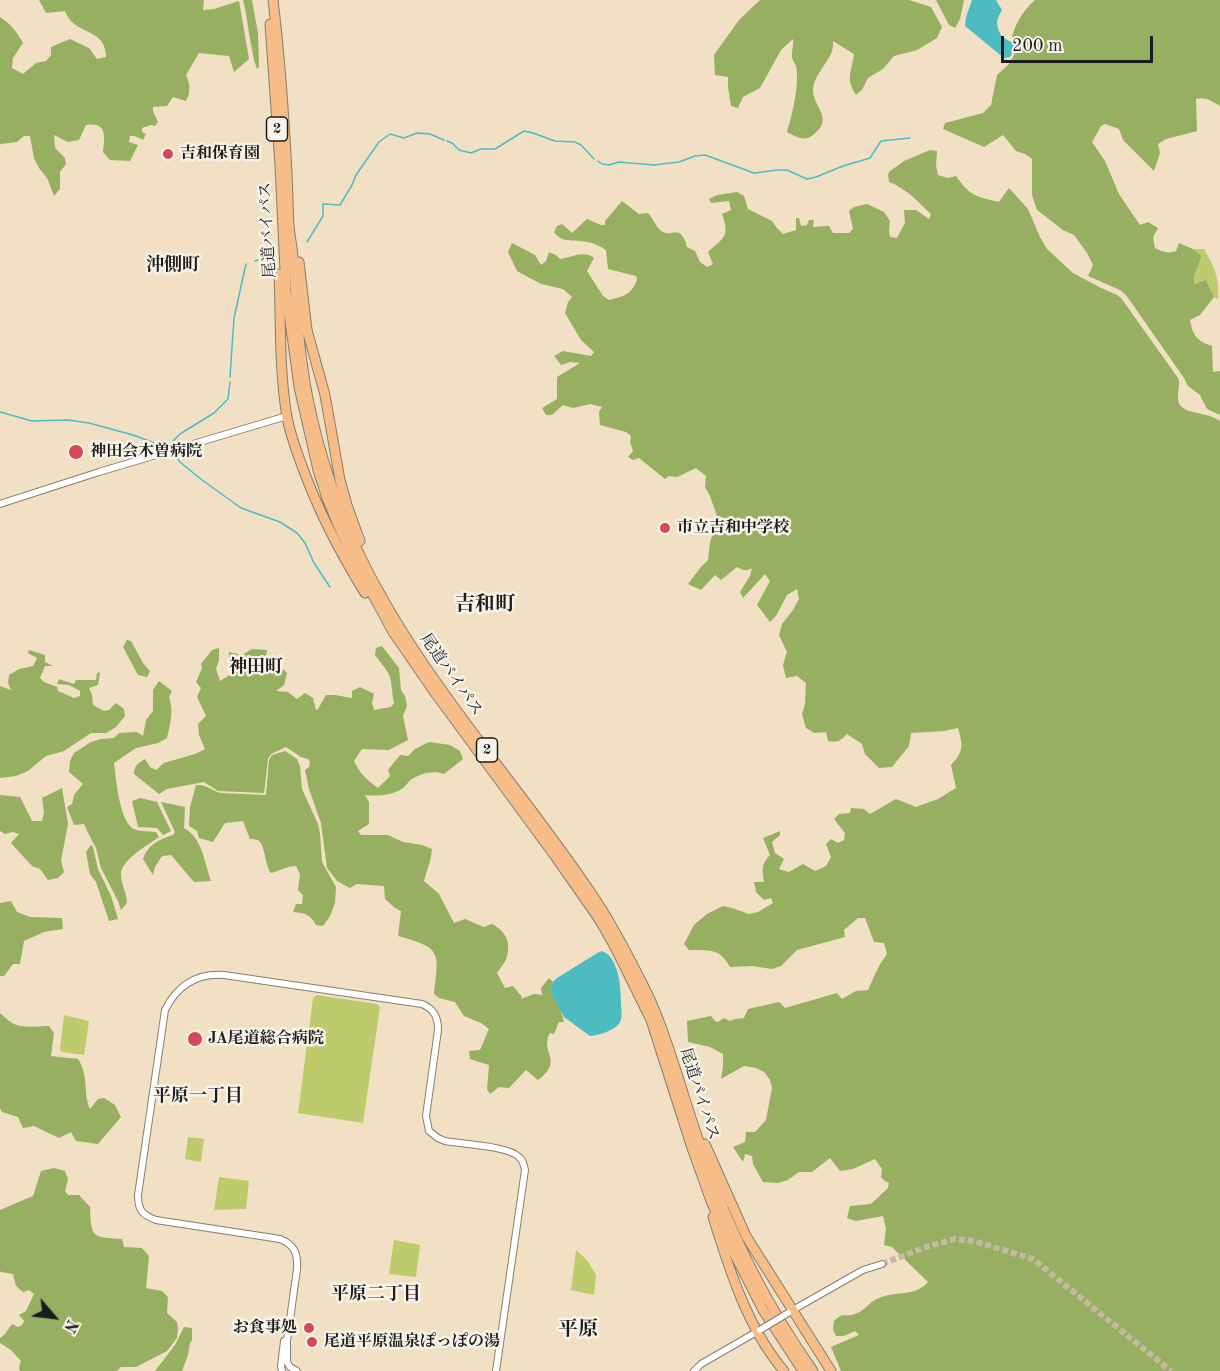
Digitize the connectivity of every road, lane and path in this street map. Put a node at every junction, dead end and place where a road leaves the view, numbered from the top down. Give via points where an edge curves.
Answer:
1 (271, 0) edge
2 (273, 68) junction
3 (288, 177) junction
4 (287, 416) junction
5 (0, 504) edge
6 (392, 614) junction
7 (406, 652) junction
8 (687, 1103) junction
9 (692, 1148) junction
10 (882, 1264) tunnel mouth
11 (291, 1309) junction
12 (790, 1311) junction
13 (759, 1330) junction
14 (282, 1371) edge
15 (297, 1371) edge
16 (496, 1371) edge
17 (694, 1371) edge
18 (784, 1371) edge
19 (803, 1371) edge
20 (813, 1371) edge
21 (831, 1371) edge

1 - 2 highway, 尾道バイパス / 2
1 - 3 highway, 尾道バイパス / 2
2 - 4 highway via 281,356
2 - 7 highway, 尾道バイパス / 2 via 286,291 305,418 318,470 339,527
3 - 6 highway via 307,330 325,395 340,480 357,533
3 - 6 highway, 尾道バイパス / 2 via 302,365 316,434 346,524
4 - 5 street
4 - 7 highway via 293,446 327,527 369,600
6 - 8 highway, 尾道バイパス / 2 via 427,669 609,921 646,990
7 - 9 highway, 尾道バイパス / 2 via 599,919 651,1020
8 - 12 highway via 746,1236
8 - 20 highway, 尾道バイパス / 2 via 714,1185 750,1268
9 - 13 highway via 719,1238 744,1304
9 - 19 highway, 尾道バイパス / 2 via 711,1201 748,1281
10 - 12 street via 862,1270
11 - 14 street
11 - 15 street via 287,1362
11 - 16 street via 298,1257 286,1241 156,1220 144,1215 138,1204 165,1010 176,993 199,977 224,975 422,1004 435,1013 438,1030 426,1116 429,1131 445,1141 506,1150 520,1157 524,1164
12 - 13 street, bridge
12 - 21 highway
13 - 17 street
13 - 18 highway

